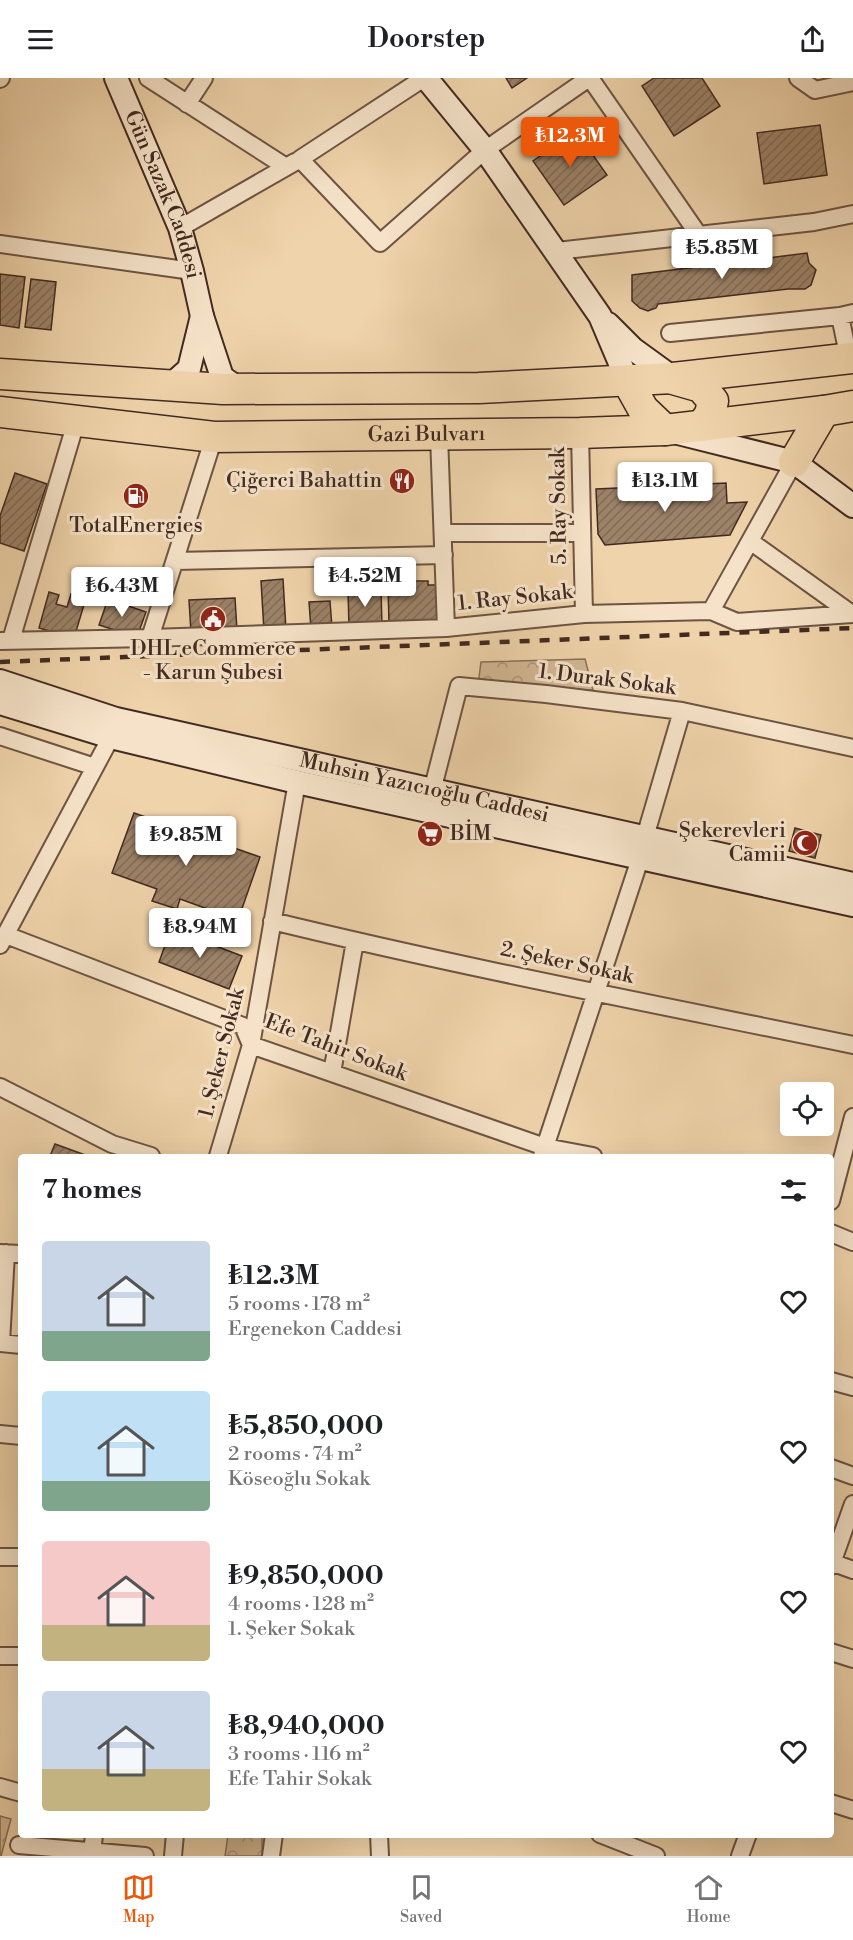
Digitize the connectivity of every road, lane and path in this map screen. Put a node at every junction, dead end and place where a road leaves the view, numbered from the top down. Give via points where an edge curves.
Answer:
1 (147, 78) edge
2 (204, 78) edge
3 (425, 78) edge
4 (589, 78) edge
5 (798, 78) edge
6 (123, 82) edge
7 (853, 82) edge
8 (187, 104) junction
9 (485, 150) junction
10 (293, 163) junction
11 (853, 214) edge
12 (180, 228) junction
13 (698, 234) junction
14 (0, 244) edge
15 (557, 251) junction
16 (192, 271) junction
17 (847, 315) edge
18 (202, 316) junction
19 (600, 316) junction
20 (670, 333) dead end
21 (851, 358) edge
22 (0, 374) edge
23 (672, 378) junction
24 (628, 382) junction
25 (171, 385) junction
26 (239, 389) junction
27 (853, 406) edge
28 (824, 411) junction
29 (0, 412) edge
30 (76, 422) junction
31 (702, 426) junction
32 (664, 430) junction
33 (580, 433) junction
34 (440, 435) junction
35 (214, 437) junction
36 (794, 462) junction
37 (853, 506) edge
38 (443, 533) junction
39 (582, 533) junction
40 (750, 542) junction
41 (444, 555) junction
42 (175, 561) junction
43 (711, 611) junction
44 (584, 614) junction
45 (853, 614) edge
46 (446, 628) junction
47 (150, 638) junction
48 (6, 641) edge
49 (0, 681) edge
50 (0, 703) edge
51 (682, 711) junction
52 (114, 728) junction
53 (0, 736) edge
54 (853, 748) edge
55 (95, 767) junction
56 (297, 782) junction
57 (432, 790) junction
58 (645, 837) junction
59 (640, 859) junction
60 (853, 884) edge
61 (853, 905) edge
62 (272, 921) junction
63 (3, 940) edge
64 (355, 941) junction
65 (597, 993) junction
66 (251, 1045) junction
67 (853, 1045) edge
68 (332, 1073) junction
69 (0, 1088) edge
70 (853, 1117) edge
71 (543, 1152) edge
72 (144, 1154) edge
73 (219, 1154) edge
74 (568, 1154) edge
75 (834, 1190) edge
76 (834, 1234) edge
77 (853, 1242) edge
78 (9, 1253) edge
79 (1, 1343) edge
80 (18, 1345) edge
81 (834, 1382) edge
82 (853, 1387) edge
83 (0, 1434) edge
84 (18, 1436) edge
85 (834, 1469) edge
86 (853, 1476) edge
87 (853, 1504) edge
88 (834, 1556) edge
89 (0, 1557) edge
90 (18, 1557) edge
91 (834, 1565) edge
92 (853, 1570) edge
93 (834, 1653) edge
94 (0, 1656) edge
95 (18, 1656) edge
96 (853, 1659) edge
97 (0, 1787) edge
98 (18, 1792) edge
99 (834, 1804) edge
100 (853, 1810) edge
101 (94, 1838) edge
102 (175, 1838) edge
103 (273, 1838) edge
104 (379, 1838) edge
105 (610, 1838) edge
106 (747, 1838) edge
107 (19, 1845) edge
108 (627, 1845) edge
109 (92, 1854) edge
110 (145, 1856) edge
111 (173, 1856) edge
112 (271, 1856) edge
113 (380, 1856) edge
114 (656, 1856) edge
115 (740, 1856) edge

1 - 8 street
2 - 8 street
3 - 9 street
3 - 10 street
4 - 9 street
4 - 13 street
5 - 7 street via 815,90
6 - 12 street, Gün Sazak Caddesi
8 - 10 street
9 - 10 street via 380,243
9 - 15 street
10 - 12 street
11 - 13 street
12 - 16 street, Gün Sazak Caddesi
13 - 15 street
14 - 16 street
15 - 19 street
16 - 18 street, Gün Sazak Caddesi
17 - 20 street
17 - 21 street
18 - 25 street via 189,369
18 - 26 street, Gün Sazak Caddesi via 222,377
19 - 23 street via 633,349
19 - 24 street
21 - 23 highway
22 - 25 highway
23 - 24 highway
23 - 31 highway via 701,387 712,401
24 - 26 highway via 479,388
24 - 32 highway via 643,409
25 - 26 highway
27 - 28 highway, Gazi Bulvarı
28 - 31 highway, Gazi Bulvarı
28 - 36 highway
29 - 30 highway, Gazi Bulvarı
30 - 35 highway, Gazi Bulvarı
30 - 48 street
31 - 32 highway, Gazi Bulvarı
32 - 33 highway, Gazi Bulvarı
32 - 36 street
33 - 34 highway, Gazi Bulvarı
33 - 39 street, 5. Ray Sokak
34 - 35 highway, Gazi Bulvarı
34 - 38 street
35 - 42 street
36 - 37 street
36 - 40 street
38 - 39 street
38 - 41 street
39 - 44 street, 5. Ray Sokak
40 - 43 street
40 - 45 street
41 - 42 street
41 - 46 street
42 - 47 street
43 - 44 street, 1. Ray Sokak
43 - 45 street, 1. Ray Sokak via 737,622
44 - 46 street, 1. Ray Sokak
46 - 47 street, 1. Ray Sokak
47 - 48 street, 1. Ray Sokak
49 - 52 street, Muhsin Yazıcıoğlu Caddesi
50 - 52 street, Muhsin Yazıcıoğlu Caddesi
51 - 54 street, 1. Durak Sokak
51 - 57 street, 1. Durak Sokak via 459,686
51 - 58 street
52 - 55 street
52 - 56 street, Muhsin Yazıcıoğlu Caddesi
52 - 57 street, Muhsin Yazıcıoğlu Caddesi
53 - 55 street
55 - 63 street
56 - 59 street, Muhsin Yazıcıoğlu Caddesi
56 - 62 street, 1. Şeker Sokak
57 - 58 street, Muhsin Yazıcıoğlu Caddesi
58 - 60 street, Muhsin Yazıcıoğlu Caddesi
59 - 61 street, Muhsin Yazıcıoğlu Caddesi
59 - 65 street
62 - 64 street, 2. Şeker Sokak
62 - 66 street, 1. Şeker Sokak
63 - 66 street, Efe Tahir Sokak via 243,1026
64 - 65 street, 2. Şeker Sokak
64 - 68 street
65 - 67 street, 2. Şeker Sokak
65 - 71 street
66 - 68 street, Efe Tahir Sokak
66 - 73 street, 1. Şeker Sokak
68 - 71 street, Efe Tahir Sokak
69 - 72 street via 111,1144
70 - 75 street
71 - 74 street, Efe Tahir Sokak
76 - 77 street
78 - 79 street
79 - 80 street
81 - 82 street
83 - 84 street
85 - 86 street
87 - 88 street
89 - 90 street
91 - 92 street
93 - 96 street
94 - 95 street
97 - 98 street
99 - 100 street
101 - 109 street
102 - 111 street
103 - 112 street
104 - 113 street
105 - 108 street
106 - 115 street
107 - 109 street
108 - 114 street
109 - 110 street

